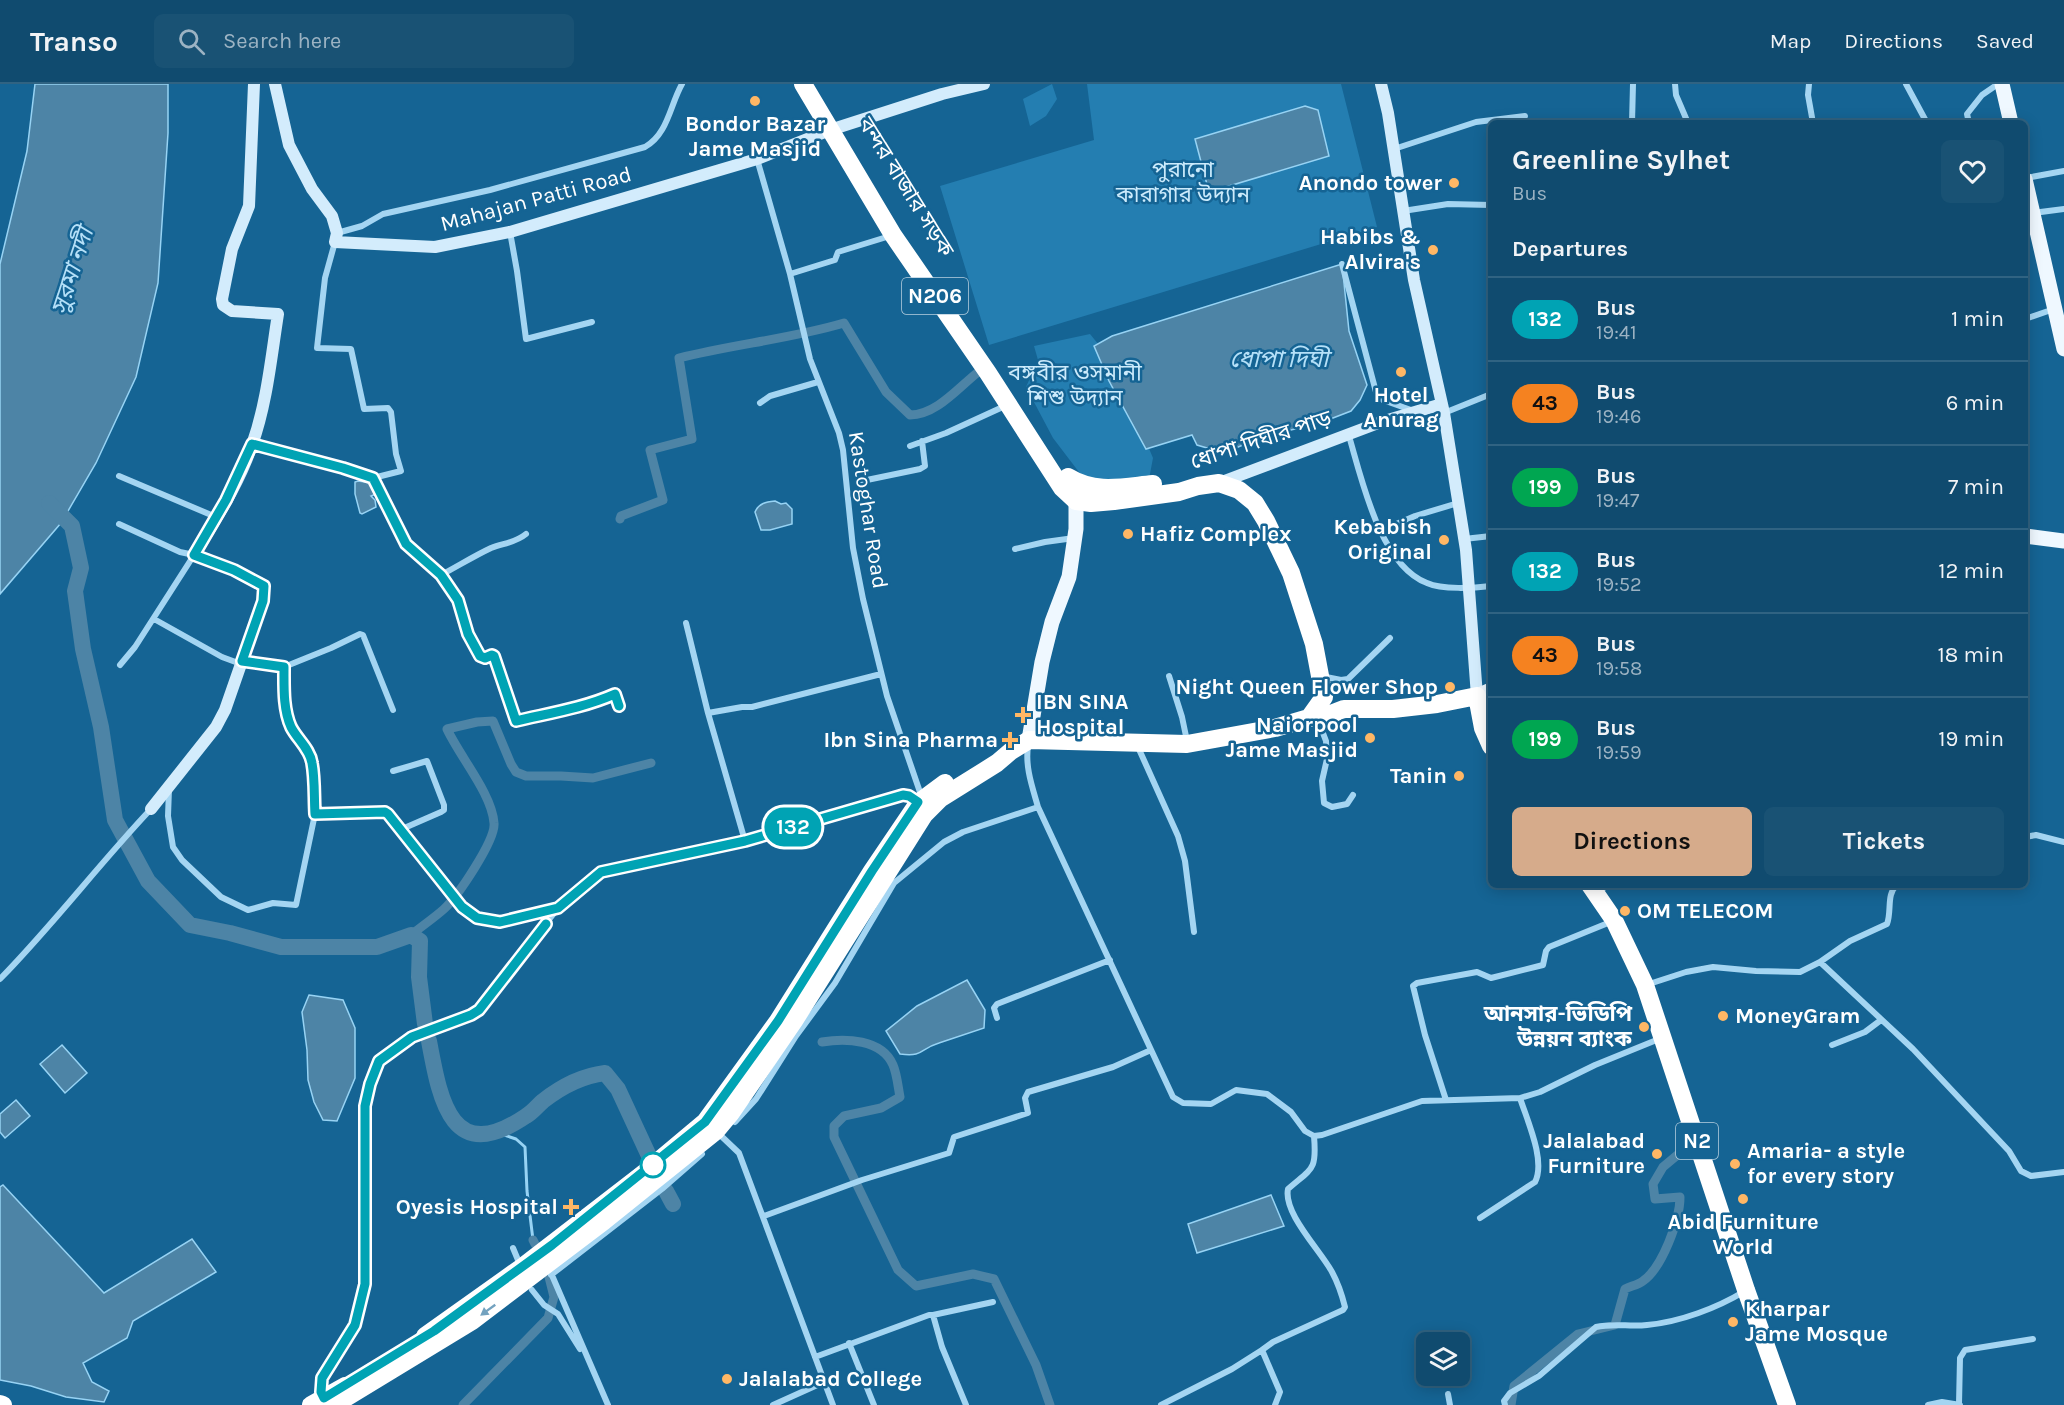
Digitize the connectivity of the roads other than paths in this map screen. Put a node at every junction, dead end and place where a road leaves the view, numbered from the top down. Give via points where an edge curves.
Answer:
1 (254, 84) edge
2 (275, 84) edge
3 (682, 84) edge
4 (803, 84) edge
5 (817, 84) edge
6 (984, 84) edge
7 (1381, 84) edge
8 (1633, 84) edge
9 (1675, 84) edge
10 (1809, 84) edge
11 (1906, 84) edge
12 (2000, 84) edge
13 (941, 89) edge
14 (1526, 116) dead end
15 (1493, 120) edge
16 (1632, 120) edge
17 (1687, 120) edge
18 (1812, 120) edge
19 (1925, 120) edge
20 (1968, 120) edge
21 (2010, 120) edge
22 (1488, 121) edge
23 (834, 128) junction
24 (1394, 149) junction
25 (757, 159) junction
26 (2064, 171) edge
27 (2028, 177) edge
28 (1488, 205) edge
29 (2064, 209) edge
30 (1402, 211) junction
31 (2029, 213) edge
32 (510, 232) junction
33 (893, 235) junction
34 (336, 238) junction
35 (1342, 264) dead end
36 (790, 274) junction
37 (2054, 309) junction
38 (2028, 318) edge
39 (592, 322) dead end
40 (2063, 341) edge
41 (818, 382) junction
42 (1488, 395) edge
43 (760, 403) dead end
44 (1009, 405) junction
45 (1443, 409) junction
46 (1415, 411) junction
47 (1349, 436) junction
48 (922, 441) junction
49 (252, 444) junction
50 (909, 446) dead end
51 (119, 476) dead end
52 (373, 478) junction
53 (862, 481) dead end
54 (1219, 483) junction
55 (1089, 498) junction
56 (1458, 503) junction
57 (217, 518) junction
58 (1076, 520) junction
59 (119, 524) dead end
60 (1380, 531) junction
61 (526, 534) dead end
62 (1488, 536) edge
63 (2028, 536) edge
64 (1075, 538) junction
65 (1464, 539) junction
66 (2064, 541) edge
67 (1015, 549) dead end
68 (194, 555) junction
69 (441, 575) junction
70 (1488, 586) edge
71 (1468, 589) junction
72 (154, 619) junction
73 (686, 623) dead end
74 (1390, 638) dead end
75 (242, 663) junction
76 (120, 665) dead end
77 (284, 667) junction
78 (881, 674) junction
79 (1168, 676) dead end
80 (1321, 676) junction
81 (1484, 693) edge
82 (1324, 697) junction
83 (619, 706) dead end
84 (1344, 709) junction
85 (393, 710) dead end
86 (708, 713) junction
87 (1313, 717) junction
88 (1488, 738) edge
89 (1029, 740) junction
90 (1136, 744) junction
91 (1187, 744) junction
92 (1011, 751) junction
93 (393, 771) dead end
94 (170, 787) junction
95 (1353, 795) dead end
96 (920, 800) junction
97 (1038, 807) junction
98 (151, 809) joint
99 (315, 814) junction
100 (402, 830) junction
101 (2028, 836) edge
102 (745, 841) junction
103 (2064, 842) edge
104 (1598, 888) edge
105 (1893, 888) edge
106 (558, 908) junction
107 (1614, 920) junction
108 (1194, 932) dead end
109 (1110, 960) junction
110 (1820, 962) junction
111 (0, 979) edge
112 (1645, 985) junction
113 (998, 1018) dead end
114 (1881, 1020) junction
115 (1663, 1037) junction
116 (1832, 1045) dead end
117 (1151, 1050) junction
118 (1520, 1098) junction
119 (1446, 1100) junction
120 (714, 1133) junction
121 (1314, 1137) junction
122 (704, 1151) dead end
123 (2064, 1172) edge
124 (764, 1216) junction
125 (1480, 1218) dead end
126 (513, 1248) dead end
127 (518, 1260) dead end
128 (549, 1270) junction
129 (532, 1290) dead end
130 (1746, 1290) junction
131 (993, 1302) dead end
132 (933, 1316) junction
133 (2033, 1339) dead end
134 (849, 1344) junction
135 (1262, 1350) junction
136 (814, 1357) junction
137 (824, 1382) junction
138 (1448, 1394) dead end
139 (605, 1397) junction
140 (324, 1403) edge
141 (608, 1405) edge
142 (772, 1405) edge
143 (832, 1405) edge
144 (874, 1405) edge
145 (966, 1405) edge
146 (1161, 1405) edge
147 (1275, 1405) edge
148 (1450, 1405) edge
149 (1505, 1405) edge
150 (1787, 1405) edge
151 (1928, 1405) edge
152 (1959, 1405) edge

1 - 49 street via 249,206 232,249 222,299 232,311 278,314
2 - 34 street via 289,145 312,189 332,216
3 - 34 street via 664,128 645,147 490,190 383,214
4 - 23 highway, N206
5 - 23 highway, বন্দর বাজার সড়ক / N206
6 - 13 street, Mahajan Patti Road
7 - 24 street
8 - 16 street
9 - 17 street
10 - 18 street
11 - 19 street
12 - 20 street via 1982,95 1967,114
12 - 21 main road
13 - 23 street, Mahajan Patti Road
14 - 15 street
22 - 24 street
23 - 25 street, Mahajan Patti Road
23 - 33 highway, N206
23 - 55 highway, বন্দর বাজার সড়ক / N206 via 1016,393 1075,492
24 - 30 street
25 - 32 street, Mahajan Patti Road
25 - 36 street, Kastoghar Road
26 - 27 street
28 - 30 street via 1448,204
29 - 31 street
30 - 45 street
31 - 37 main road
32 - 34 street, Mahajan Patti Road via 435,247
32 - 39 street via 526,339
33 - 36 street via 838,252 835,260
33 - 44 highway, N206
34 - 52 street via 323,289 317,348 351,349 364,409 387,408 391,412 400,471
35 - 46 street via 1376,392 1383,400
36 - 41 street, Kastoghar Road
37 - 38 street
37 - 40 main road
41 - 43 street via 770,396
41 - 78 street, Kastoghar Road via 843,450 853,548
42 - 45 street
44 - 48 street
44 - 55 highway, N206 via 1062,488
45 - 46 street, ধোপা দিঘীর পাড়
45 - 56 street
46 - 47 street, ধোপা দিঘীর পাড়
47 - 54 street, ধোপা দিঘীর পাড়
47 - 60 street
48 - 50 street
48 - 53 street via 925,466
49 - 52 street
49 - 57 street
51 - 57 street
52 - 69 street via 406,544
54 - 55 highway, ধোপা দিঘীর পাড় via 1179,492
54 - 80 highway via 1239,490 1255,503 1266,521 1291,573
55 - 58 main road, বন্দর বাজার সড়ক
55 - 58 main road via 1085,511
56 - 60 street
56 - 65 street
57 - 68 street
58 - 64 main road, বন্দর বাজার সড়ক
59 - 68 street
60 - 71 street via 1398,562 1418,579
61 - 69 street
62 - 65 street
63 - 66 main road
64 - 67 street
64 - 89 main road, বন্দর বাজার সড়ক via 1069,577 1042,662
65 - 71 street
68 - 72 street
68 - 75 street via 264,586 263,601
69 - 83 street via 458,600 468,634 480,656 494,656 516,721 615,694
70 - 71 street
71 - 81 street
72 - 75 street via 222,657
72 - 76 street
73 - 86 street
74 - 80 street via 1348,679
75 - 77 street
75 - 94 street via 216,727
77 - 85 street via 363,635
77 - 99 street via 288,718 312,763
78 - 86 street via 752,707
78 - 96 street, Kastoghar Road
79 - 91 street
80 - 82 highway
81 - 84 highway via 1437,704
81 - 88 highway via 1484,728
82 - 84 highway
82 - 87 highway
84 - 87 highway
86 - 102 street
87 - 91 highway
87 - 95 street via 1326,741 1324,803 1332,807 1347,804
89 - 90 highway
89 - 92 highway
89 - 97 street via 1029,777
90 - 91 highway
90 - 108 street via 1178,836
92 - 96 highway via 993,757
92 - 120 highway via 941,798 924,815 794,1021
93 - 100 street via 427,761 444,805 441,813
94 - 98 street
94 - 99 street via 168,816 174,847 182,860 221,897 248,910 273,903 296,905
96 - 102 street via 903,795
96 - 120 highway via 778,1021
97 - 109 street
97 - 120 street via 944,842 894,883 835,983 756,1099
98 - 111 street
99 - 100 street via 385,812
100 - 106 street via 462,907 477,918 500,922
101 - 103 street
102 - 106 street via 601,872
104 - 107 highway, N2
105 - 110 street via 1887,924 1850,940
106 - 140 street via 479,1010 412,1037 379,1061 365,1106 365,1284 355,1325 322,1378
107 - 112 highway, N2
107 - 119 street via 1549,947 1543,965 1525,971 1491,978 1477,972 1413,986
109 - 113 street via 997,1004 994,1008
109 - 117 street
110 - 112 street via 1800,972 1713,967
110 - 114 street
112 - 115 highway, N2
114 - 116 street via 1865,1032
114 - 123 street via 2009,1151 2021,1171 2031,1176
115 - 118 street
115 - 130 highway, N2
117 - 121 street via 1177,1101 1211,1104 1236,1090 1267,1094
117 - 124 street via 1113,1067 1028,1092 1028,1113 954,1137 949,1153
118 - 119 street
118 - 125 street via 1539,1159 1539,1174 1535,1182
119 - 121 street via 1422,1101
120 - 124 street via 740,1153
120 - 128 highway
120 - 140 highway via 434,1331
121 - 135 street via 1313,1168 1287,1189 1286,1196 1331,1271 1345,1307
122 - 128 street via 662,1189
124 - 136 street
126 - 127 street
128 - 139 street
128 -> 140 highway via 472,1321
129 - 139 street via 558,1314 583,1352 597,1389
130 - 149 street via 1712,1307 1665,1322 1596,1327 1539,1376 1510,1393
130 - 150 highway, N2
131 - 132 street
132 - 134 street
132 - 145 street
133 - 152 street via 1965,1350 1960,1359
134 - 136 street
134 - 144 street
135 - 146 street
135 - 147 street via 1280,1392
136 - 137 street
137 - 142 street
137 - 143 street
138 - 148 street
139 - 141 street
151 - 152 street

